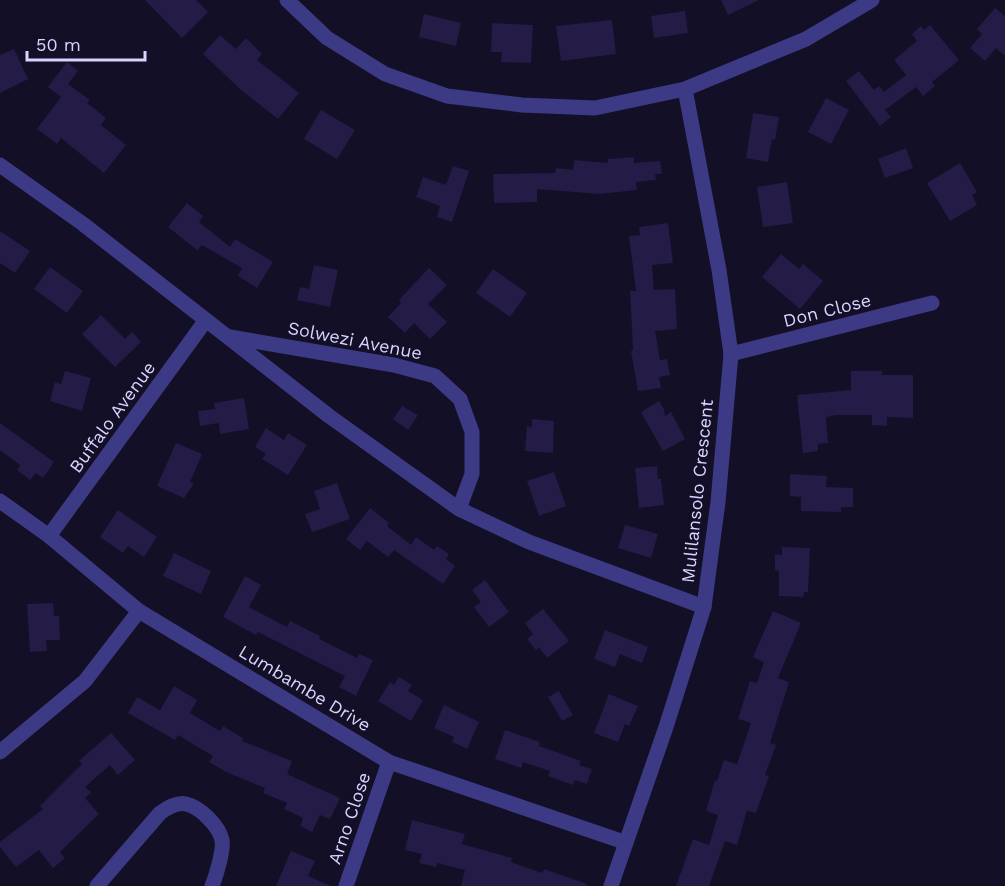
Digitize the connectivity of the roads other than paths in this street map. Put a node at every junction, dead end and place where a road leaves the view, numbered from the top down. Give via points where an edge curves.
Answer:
1 (287, 0) edge
2 (872, 0) edge
3 (685, 89) junction
4 (0, 165) edge
5 (932, 303) dead end
6 (206, 320) junction
7 (227, 336) junction
8 (731, 354) junction
9 (0, 501) edge
10 (459, 509) junction
11 (49, 536) junction
12 (704, 607) junction
13 (139, 611) junction
14 (0, 752) edge
15 (388, 762) junction
16 (624, 842) junction
17 (97, 886) edge
18 (212, 886) edge
19 (346, 886) edge
20 (611, 886) edge

1 - 3 street via 327,38 385,75 447,96 595,108
2 - 3 street via 806,39
3 - 8 street, Mulilansolo Crescent
4 - 6 street, Solwezi Avenue
5 - 8 street, Don Close
6 - 7 street, Solwezi Avenue
6 - 11 street, Buffalo Avenue
7 - 10 street, Solwezi Avenue via 329,417
7 - 10 street, Solwezi Avenue via 394,364 435,376 460,399 472,432 472,474
8 - 12 street, Mulilansolo Crescent
9 - 11 street, Lumbambe Drive
10 - 12 street, Solwezi Avenue via 529,542
11 - 13 street, Lumbambe Drive
12 - 16 street, Mulilansolo Crescent
13 - 14 street via 85,681
13 - 15 street, Lumbambe Drive
15 - 16 street, Lumbambe Drive
15 - 19 street, Arno Close
16 - 20 street, Mulilansolo Crescent
17 - 18 street via 160,813 171,806 186,804 216,826 223,841

